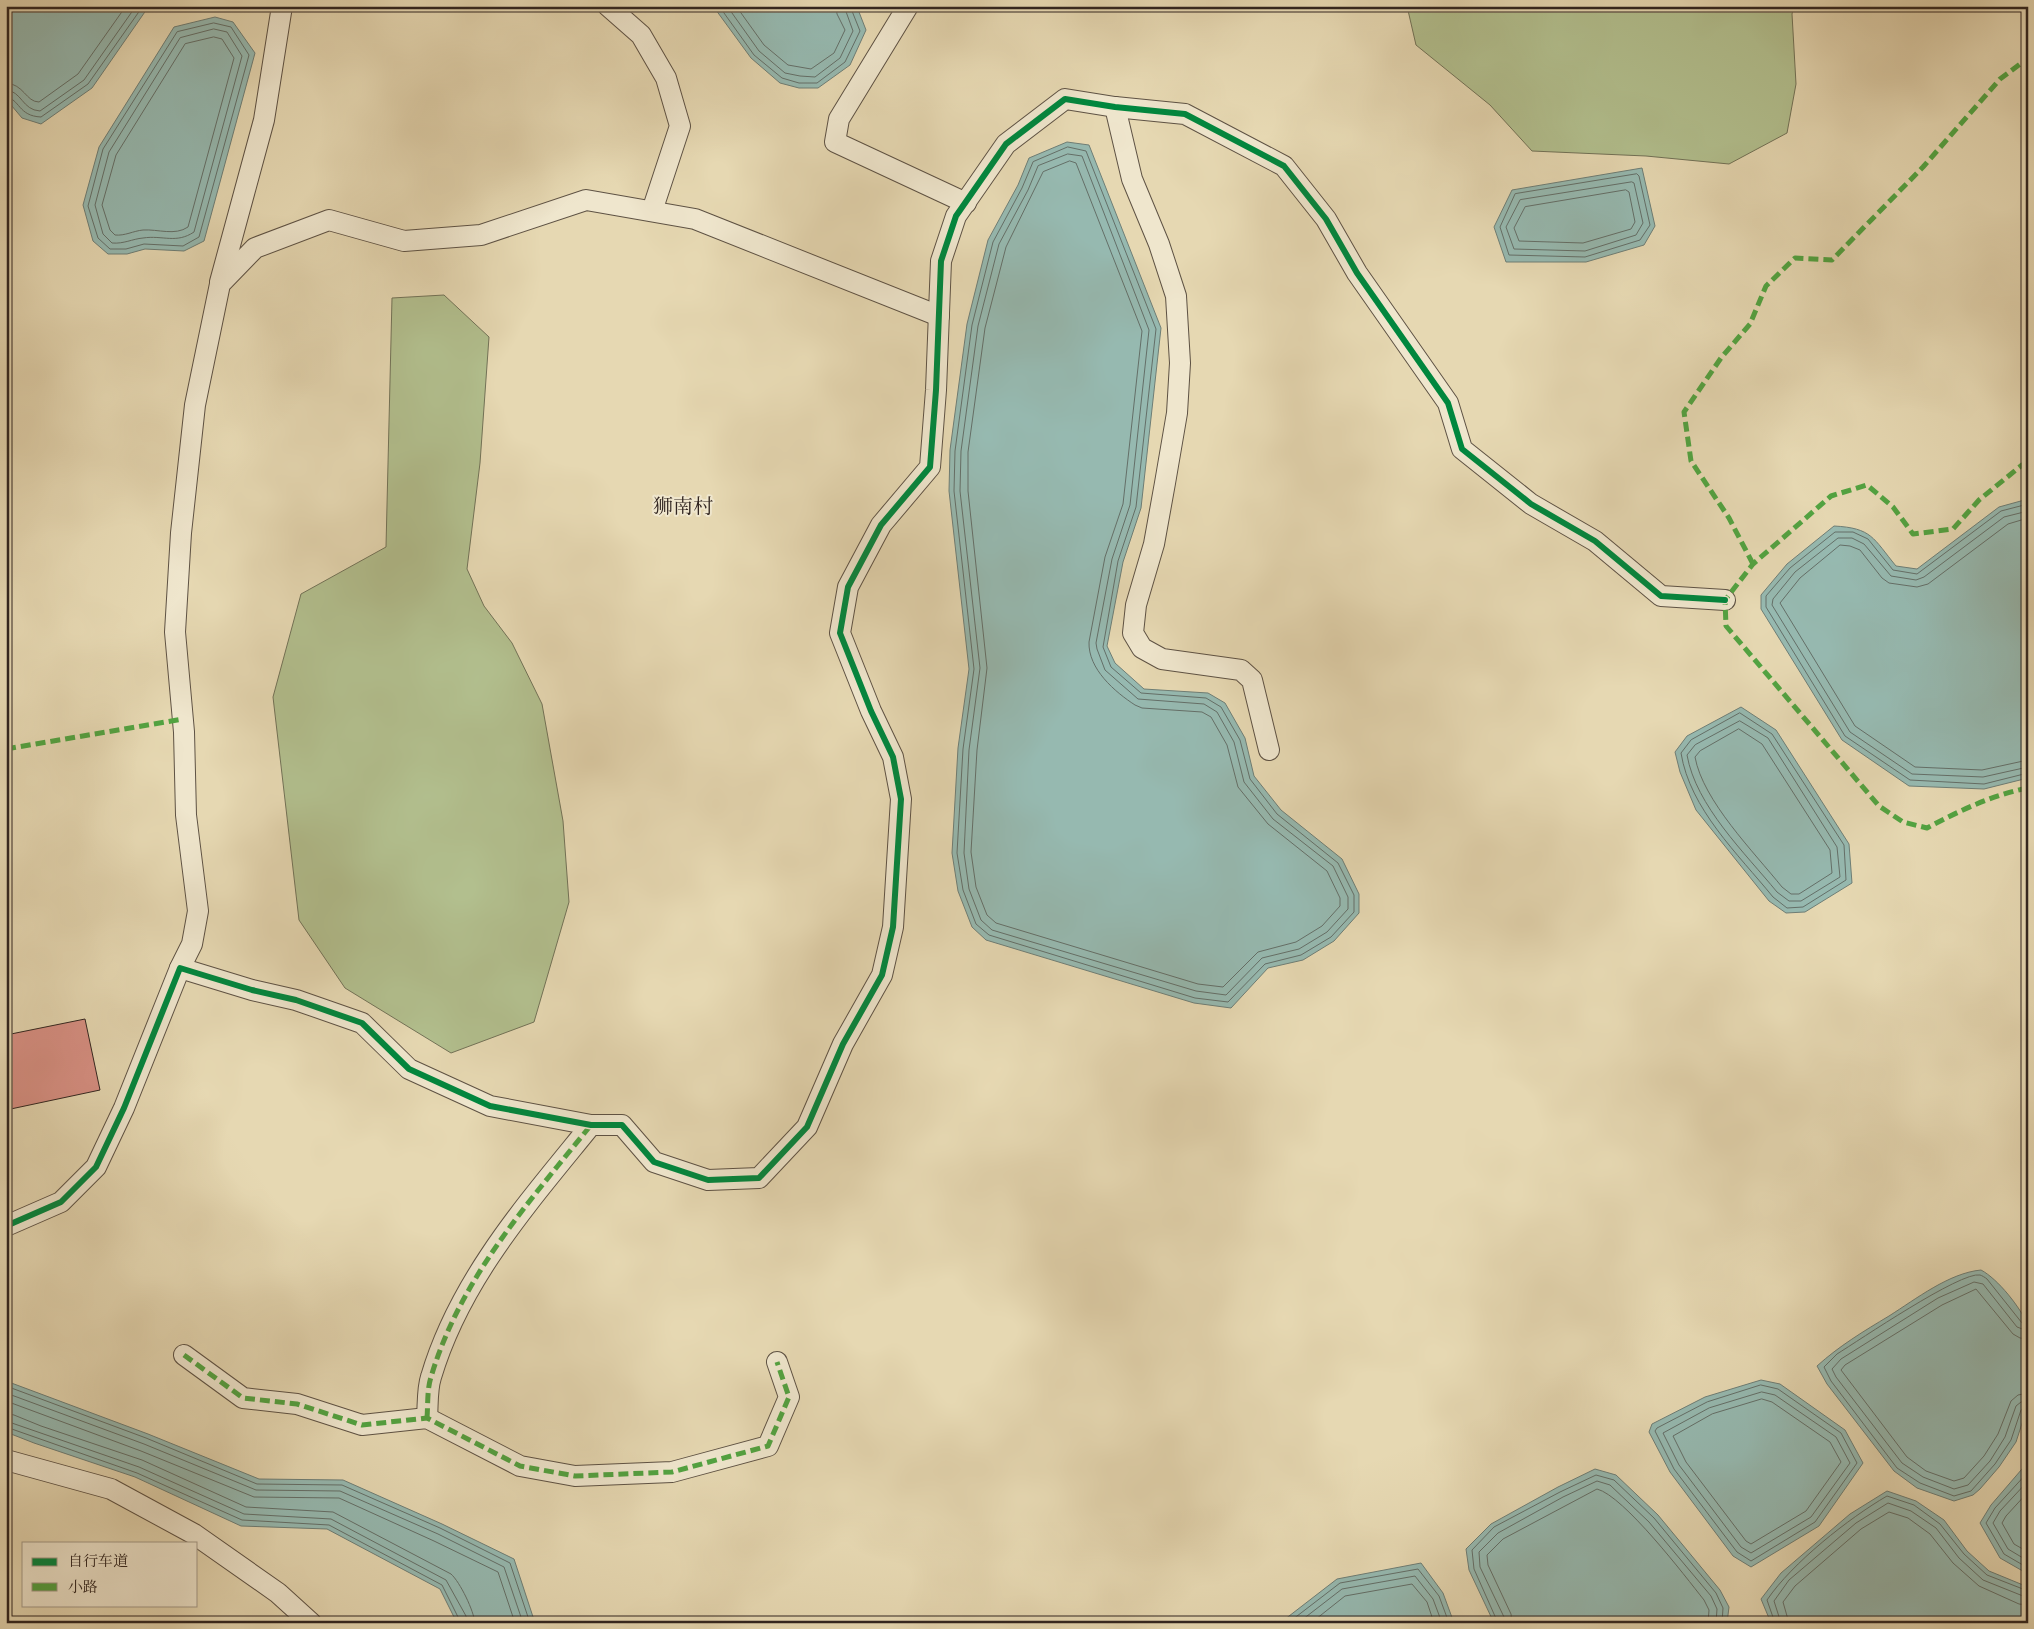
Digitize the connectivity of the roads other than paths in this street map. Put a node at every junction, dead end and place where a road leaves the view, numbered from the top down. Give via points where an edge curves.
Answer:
1 (282, 6) edge
2 (608, 6) edge
3 (908, 6) edge
4 (1115, 107) junction
5 (966, 203) junction
6 (652, 211) junction
7 (220, 284) junction
8 (939, 316) junction
9 (1725, 600) dead end
10 (1269, 750) dead end
11 (180, 968) junction
12 (591, 1126) junction
13 (6, 1226) edge
14 (184, 1355) dead end
15 (777, 1362) dead end
16 (427, 1418) junction
17 (6, 1460) edge
18 (311, 1623) edge

1 - 7 street via 264,120
2 - 6 street via 641,35 666,78 680,126
3 - 5 street via 838,119 835,142
4 - 5 street via 1066,99 1006,144
4 - 9 street via 1186,114 1284,166 1326,220 1357,273 1448,403 1462,449 1531,504 1595,540 1661,596
4 - 10 street via 1132,179 1176,296 1180,363 1171,448 1154,544 1136,604 1133,633 1142,648 1162,659 1241,670 1247,675 1252,680
5 - 8 street via 956,216 941,261
6 - 7 street via 586,200 481,235 404,241 329,220 255,248
6 - 8 street via 695,219
7 - 11 street via 195,405 176,612 186,815 198,911 192,944
8 - 12 street via 930,466 881,524 848,587 840,633 892,757 901,799 893,927 882,975 843,1044 807,1127 759,1178 708,1180 654,1162 622,1125
11 - 12 street via 362,1022 408,1069 490,1106
11 - 13 street via 124,1108 96,1167 61,1202
12 - 16 street via 508,1228 457,1309 430,1378
14 - 16 street via 243,1398 297,1404 362,1425
15 - 16 street via 790,1397 768,1446 672,1472 575,1476 520,1466
17 - 18 street via 111,1489 194,1534 278,1593

